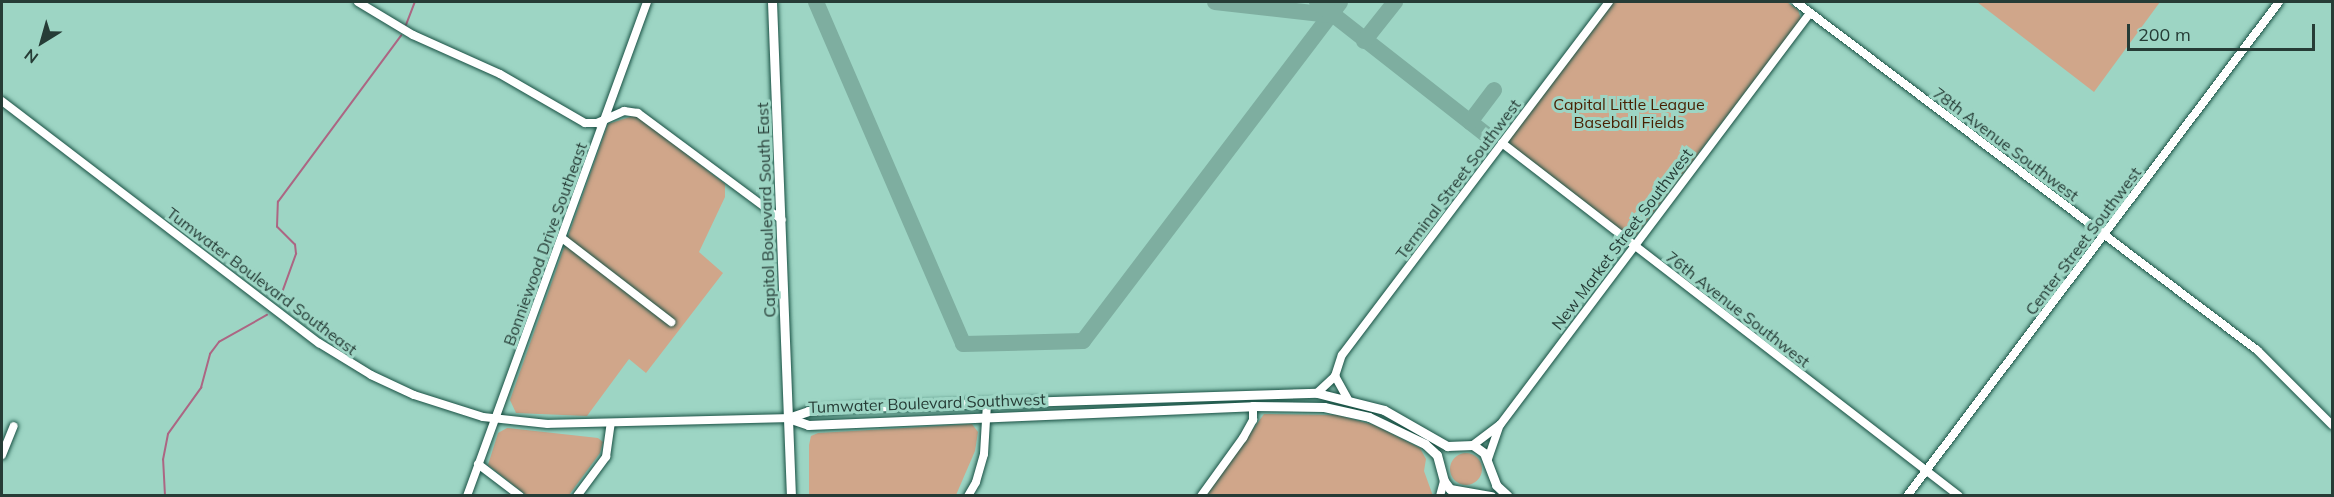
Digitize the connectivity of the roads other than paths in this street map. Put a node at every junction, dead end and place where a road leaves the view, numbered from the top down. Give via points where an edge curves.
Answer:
1 (358, 2) edge
2 (647, 2) edge
3 (772, 2) edge
4 (1609, 2) edge
5 (1796, 2) edge
6 (2279, 2) edge
7 (1810, 13) junction
8 (2, 101) edge
9 (605, 120) junction
10 (1502, 143) junction
11 (782, 220) junction
12 (2104, 234) junction
13 (562, 238) junction
14 (1633, 246) junction
15 (671, 322) dead end
16 (1335, 376) junction
17 (1317, 393) junction
18 (1348, 399) junction
19 (987, 403) junction
20 (1253, 406) junction
21 (788, 418) junction
22 (987, 418) junction
23 (495, 419) junction
24 (611, 423) junction
25 (1500, 425) junction
26 (2332, 425) edge
27 (14, 426) dead end
28 (1473, 445) junction
29 (1457, 446) junction
30 (2, 455) edge
31 (1488, 459) junction
32 (478, 464) junction
33 (1441, 467) junction
34 (1926, 470) junction
35 (1490, 474) junction
36 (1444, 481) junction
37 (1474, 492) junction
38 (1460, 494) edge
39 (466, 495) edge
40 (520, 495) edge
41 (577, 495) edge
42 (791, 495) edge
43 (968, 495) edge
44 (1201, 495) edge
45 (1440, 495) edge
46 (1491, 495) edge
47 (1508, 495) edge
48 (1907, 495) edge
49 (1959, 495) edge

1 - 9 street via 413,35 524,87 576,119 591,124
2 - 9 street, Bonniewood Drive Southeast
3 - 11 main road, Capitol Boulevard South East
4 - 10 street, Terminal Street Southwest
5 - 7 street, 78th Avenue Southwest
6 - 12 street, Center Street Southwest
7 - 12 street, 78th Avenue Southwest
7 - 14 street, New Market Street Southwest
8 - 23 street, Tumwater Boulevard Southeast via 331,352 414,395
9 - 11 street via 624,111 638,113
9 - 13 street, Bonniewood Drive Southeast
10 - 14 street, 76th Avenue Southwest
10 - 16 street, Terminal Street Southwest via 1342,356
11 - 21 main road, Capitol Boulevard South East
12 - 26 street, 78th Avenue Southwest via 2257,350
12 - 34 street, Center Street Southwest
13 - 15 street
13 - 23 street, Bonniewood Drive Southeast
14 - 25 street, New Market Street Southwest
14 - 34 street, 76th Avenue Southwest
16 - 17 street, Terminal Street Southwest
16 - 18 street
17 - 18 main road, Tumwater Boulevard Southwest
17 - 19 main road, Tumwater Boulevard Southwest
18 - 29 main road, Tumwater Boulevard Southwest via 1384,410 1445,445
19 - 21 main road, Tumwater Boulevard Southwest via 861,407 808,411
19 - 22 street
20 - 22 main road, Tumwater Boulevard Southwest
20 - 33 main road, Tumwater Boulevard Southwest via 1339,409 1369,417 1435,452
20 - 44 street via 1252,420 1243,438
21 - 22 main road, Tumwater Boulevard Southwest via 808,424
21 - 24 street, Tumwater Boulevard Southeast
21 - 42 main road, Capitol Boulevard South East
22 - 43 street via 984,454
23 - 24 street, Tumwater Boulevard Southeast
23 - 32 street, Bonniewood Drive Southeast
24 - 41 street via 606,457
25 - 28 street, New Market Street Southwest
25 - 31 street, New Market Street Southwest
27 - 30 street
28 - 29 main road
28 - 31 main road
29 - 33 main road
31 - 35 main road
32 - 39 street, Bonniewood Drive Southeast
32 - 40 street
33 - 36 main road
34 - 48 street, Center Street Southwest
34 - 49 street, 76th Avenue Southwest
35 - 37 main road
35 - 47 main road
36 - 38 main road
36 - 45 street
37 - 38 main road
37 - 46 main road

